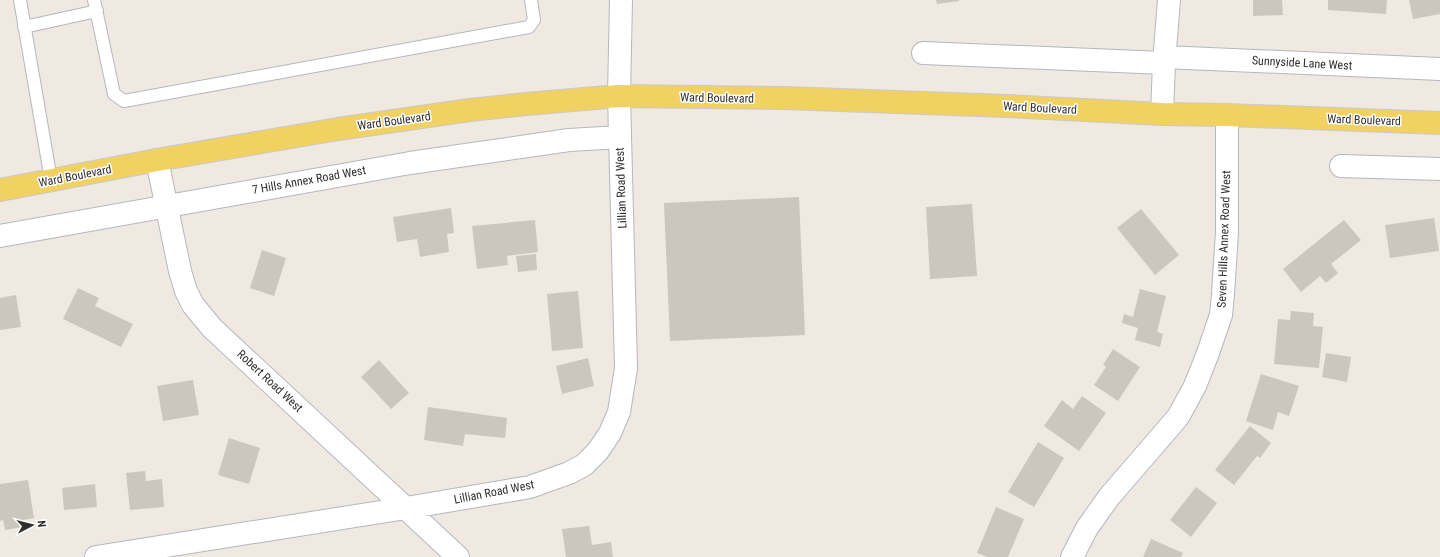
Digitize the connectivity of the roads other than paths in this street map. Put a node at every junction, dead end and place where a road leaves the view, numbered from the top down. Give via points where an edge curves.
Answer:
1 (20, 0) edge
2 (531, 0) edge
3 (621, 0) edge
4 (1169, 0) edge
5 (96, 5) edge
6 (24, 27) junction
7 (922, 53) dead end
8 (1164, 60) junction
9 (1440, 70) edge
10 (619, 96) junction
11 (1162, 114) junction
12 (1227, 115) junction
13 (1440, 123) edge
14 (620, 137) junction
15 (157, 160) junction
16 (1341, 166) dead end
17 (1440, 169) edge
18 (51, 180) junction
19 (0, 190) edge
20 (166, 206) junction
21 (0, 236) edge
22 (406, 508) junction
23 (96, 557) edge
24 (458, 557) edge
25 (1072, 557) edge

1 - 6 lane
2 - 5 lane via 534,20 530,27 124,101 114,94
3 - 10 street, Lillian Road West
4 - 8 street
5 - 6 lane
6 - 18 lane
7 - 8 street, Sunnyside Lane West
8 - 9 street, Sunnyside Lane West
8 - 11 street
10 - 11 main road, Ward Boulevard via 785,98
10 - 14 street, Lillian Road West
10 - 15 main road, Ward Boulevard via 526,104 338,129
11 - 12 main road, Ward Boulevard
12 - 13 main road, Ward Boulevard
12 - 25 street, Seven Hills Annex Road West via 1227,232 1223,294 1221,315 1208,353 1195,386 1178,417 1109,497 1087,528
14 - 20 street, 7 Hills Annex Road West via 569,140 410,163
14 - 22 street, Lillian Road West via 626,368 619,412 610,433 598,451 584,465 569,473 530,486
15 - 18 main road, Ward Boulevard
15 - 20 street, Robert Road West
16 - 17 street
18 - 19 main road, Ward Boulevard
20 - 21 street, 7 Hills Annex Road West
20 - 22 street, Robert Road West via 180,271 193,305 212,328
22 - 23 street, Lillian Road West
22 - 24 street, Robert Road West

